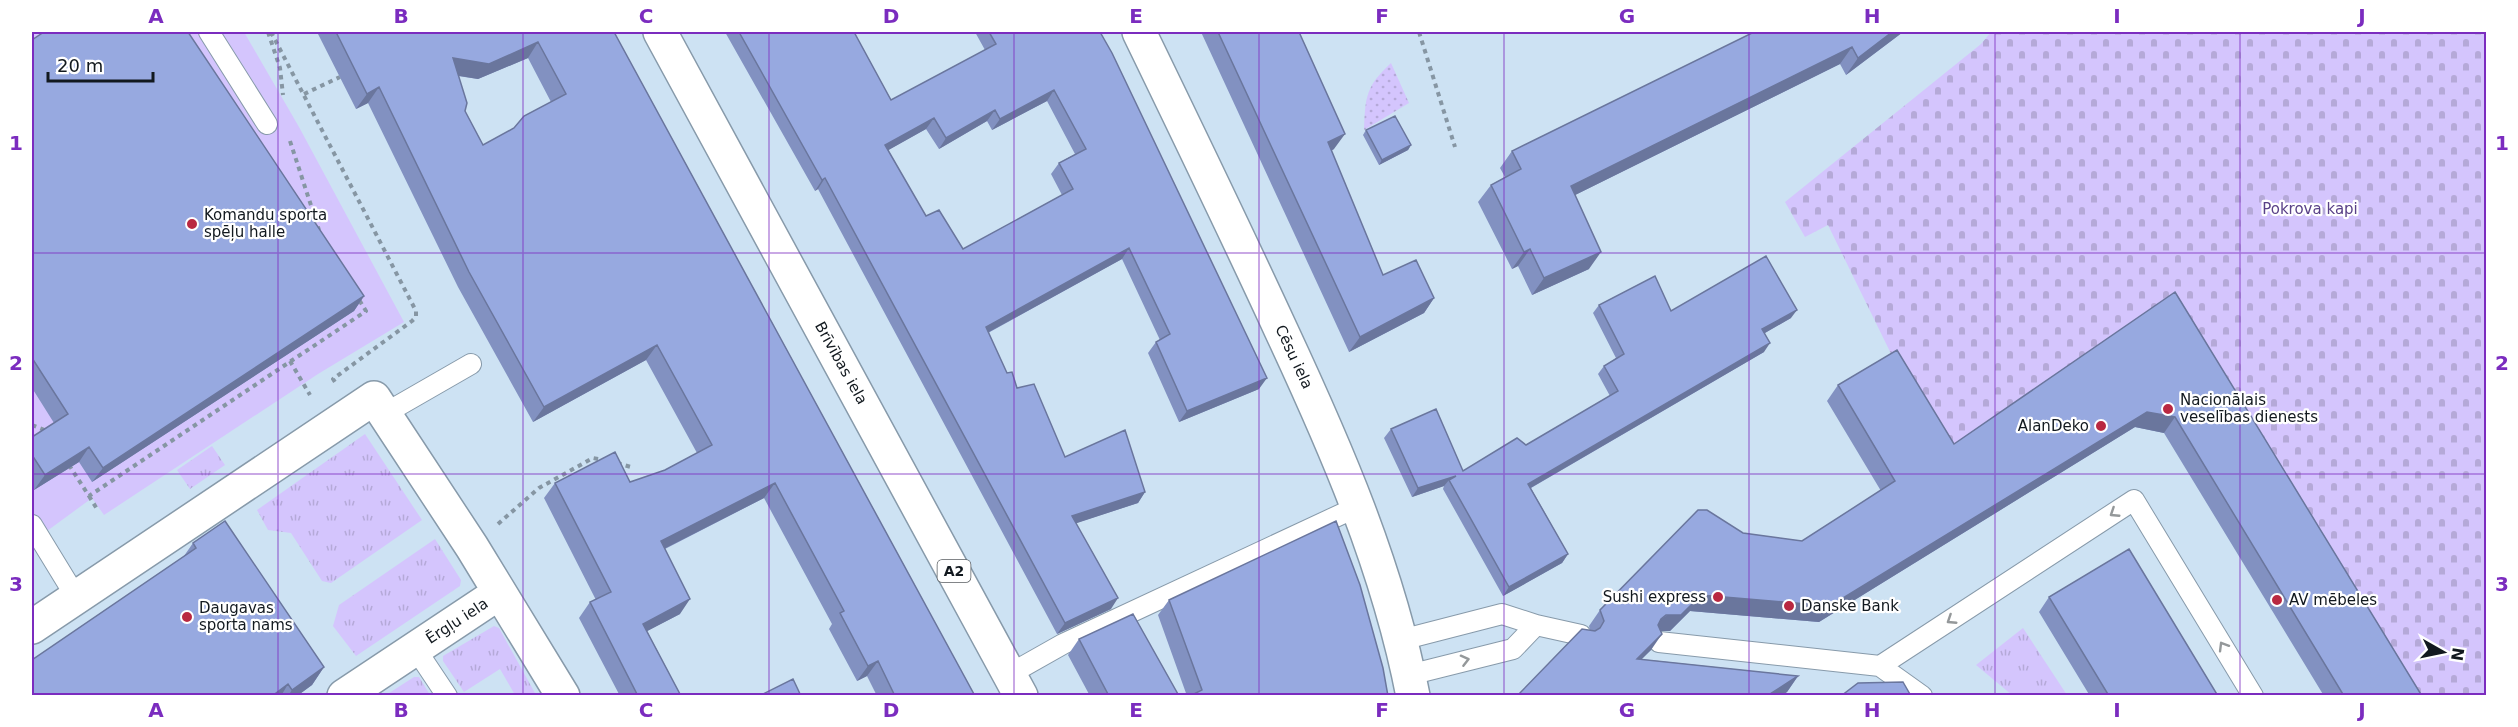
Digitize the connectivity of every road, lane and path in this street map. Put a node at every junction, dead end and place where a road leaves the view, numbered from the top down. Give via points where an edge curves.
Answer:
1 (209, 32) edge
2 (270, 32) edge
3 (660, 32) edge
4 (1138, 32) edge
5 (1419, 32) edge
6 (340, 77) dead end
7 (304, 94) junction
8 (284, 99) dead end
9 (267, 124) dead end
10 (289, 138) dead end
11 (1455, 147) dead end
12 (322, 239) edge
13 (355, 294) edge
14 (290, 361) junction
15 (471, 364) dead end
16 (333, 379) dead end
17 (310, 395) dead end
18 (384, 414) junction
19 (32, 424) edge
20 (51, 438) edge
21 (64, 458) edge
22 (631, 466) dead end
23 (539, 488) dead end
24 (89, 496) junction
25 (1359, 506) junction
26 (98, 509) dead end
27 (32, 525) edge
28 (499, 593) junction
29 (76, 597) junction
30 (1536, 625) junction
31 (32, 627) edge
32 (1581, 635) edge
33 (1401, 640) junction
34 (1659, 642) edge
35 (415, 648) junction
36 (1880, 666) junction
37 (1016, 685) edge
38 (1411, 685) edge
39 (344, 696) edge
40 (447, 696) edge
41 (563, 696) edge
42 (1922, 696) edge
43 (2253, 696) edge

1 - 9 lane
2 - 7 path
2 - 8 path
3 - 37 main road, Brīvības iela / A2
4 - 25 main road, Cēsu iela via 1229,216
5 - 11 path
6 - 7 path
7 - 16 path via 416,310 412,321
10 - 12 path
13 - 14 path via 366,311
14 - 17 path
14 - 24 path
15 - 18 lane
18 - 28 main road
18 - 29 main road via 374,398
19 - 20 path via 45,429
21 - 24 path
22 - 23 path via 593,458
24 - 26 path
25 - 33 main road, Cēsu iela
25 - 37 lane via 1063,644
27 - 29 lane
28 - 35 main road, Ērgļu iela
28 - 41 main road, Ērgļu iela
29 - 31 main road
30 - 32 lane
30 - 33 lane via 1502,614
38 -> 30 lane via 1514,649
33 - 38 main road, Cēsu iela
34 - 36 lane
35 - 39 main road, Ērgļu iela
35 - 40 lane
36 - 42 lane
43 -> 36 lane via 2134,500

